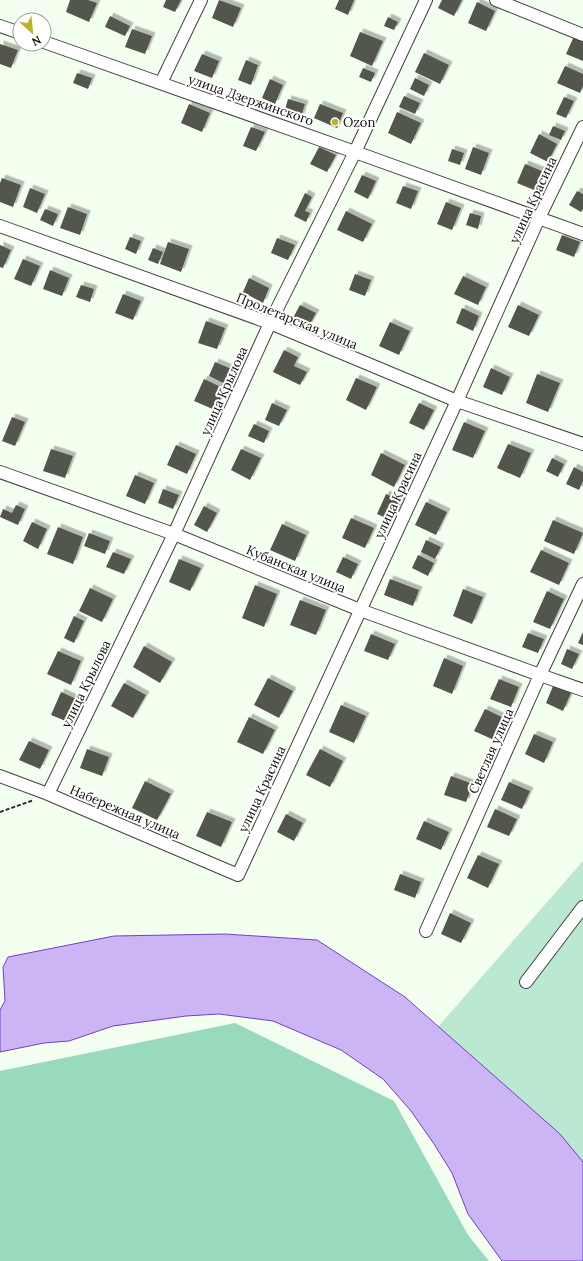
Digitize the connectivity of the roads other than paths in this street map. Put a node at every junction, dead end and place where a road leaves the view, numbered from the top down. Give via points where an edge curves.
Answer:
1 (201, 0) edge
2 (426, 0) edge
3 (496, 0) edge
4 (0, 26) edge
5 (12, 30) edge
6 (583, 35) edge
7 (52, 45) edge
8 (161, 84) junction
9 (583, 127) edge
10 (355, 152) junction
11 (539, 218) junction
12 (0, 226) edge
13 (583, 234) edge
14 (270, 323) junction
15 (457, 401) junction
16 (583, 444) edge
17 (0, 472) edge
18 (174, 534) junction
19 (583, 584) edge
20 (360, 610) junction
21 (540, 675) junction
22 (583, 690) edge
23 (0, 776) edge
24 (48, 794) junction
25 (238, 875) joint
26 (583, 907) edge
27 (426, 930) dead end
28 (526, 982) dead end

1 - 8 street
2 - 10 street, улица Крылова
3 - 6 street
4 - 5 street
7 - 8 street, улица Дзержинского
8 - 10 street, улица Дзержинского
9 - 11 street, улица Красина
10 - 11 street, улица Дзержинского
10 - 14 street, улица Крылова
11 - 13 street, улица Дзержинского
11 - 15 street, улица Красина
12 - 14 street, Пролетарская улица
14 - 15 street, Пролетарская улица
14 - 18 street, улица Крылова
15 - 16 street, Пролетарская улица
15 - 20 street, улица Красина
17 - 18 street, Кубанская улица
18 - 20 street, Кубанская улица
18 - 24 street, улица Крылова
19 - 21 street, Светлая улица
20 - 21 street, Кубанская улица
20 - 25 street, улица Красина
21 - 22 street, Кубанская улица
21 - 27 street, Светлая улица
23 - 24 street, Набережная улица
24 - 25 street, Набережная улица
26 - 28 street

